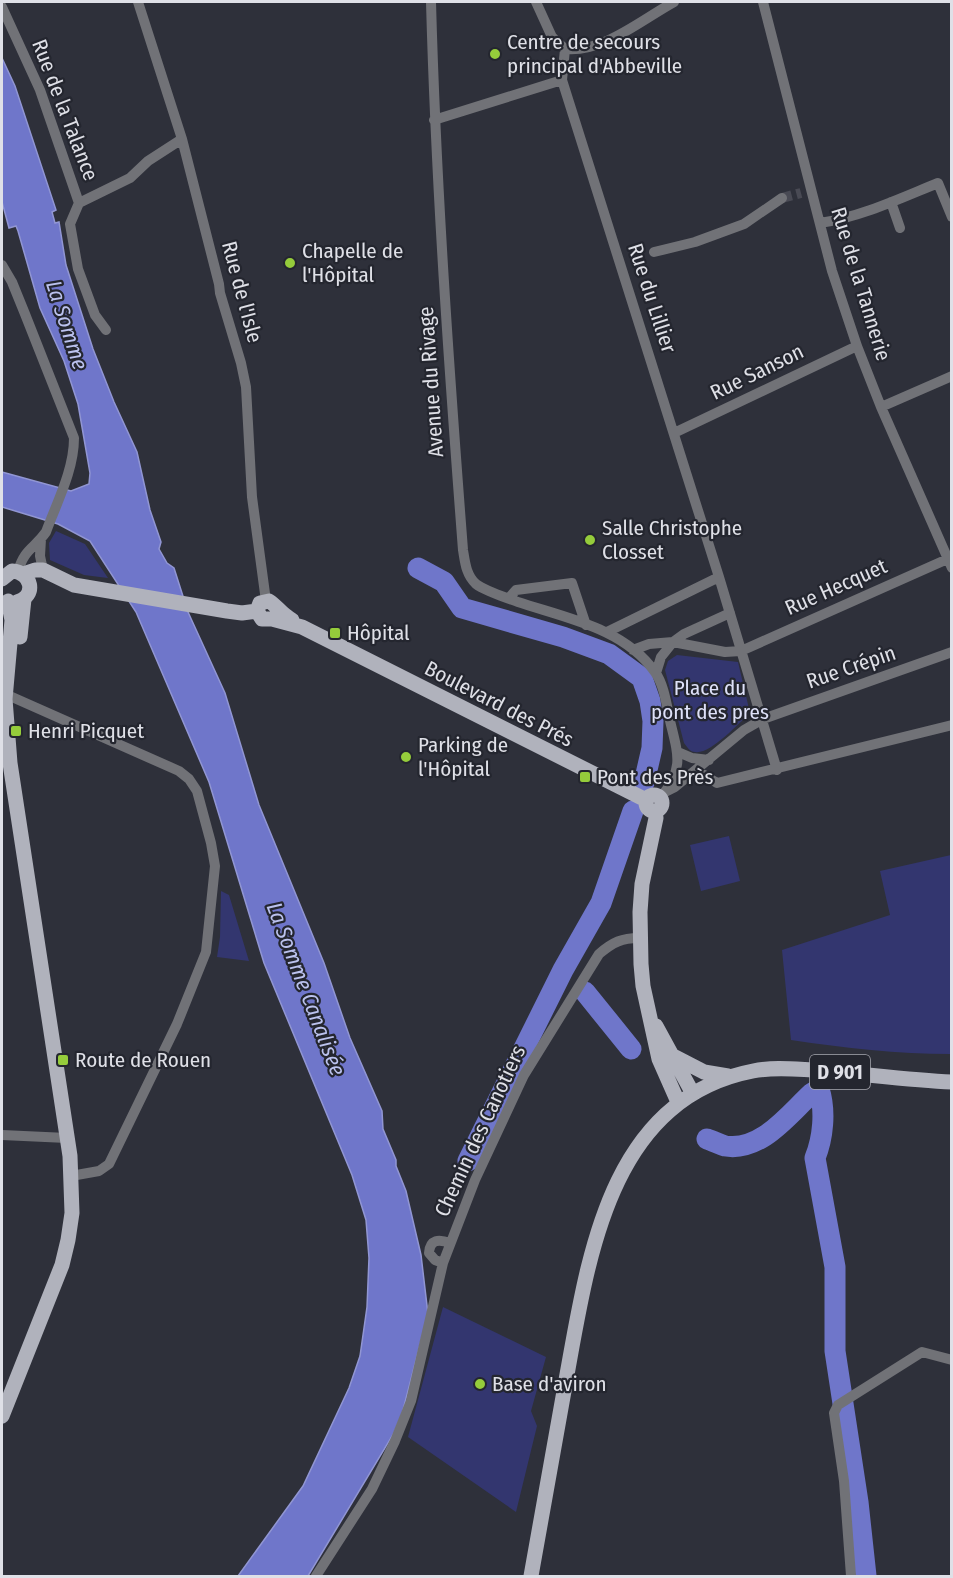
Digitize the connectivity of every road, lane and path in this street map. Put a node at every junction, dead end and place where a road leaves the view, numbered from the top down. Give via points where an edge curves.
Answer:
1 (138, 2) edge
2 (431, 2) edge
3 (536, 2) edge
4 (674, 2) edge
5 (763, 2) edge
6 (2, 7) edge
7 (565, 49) junction
8 (562, 80) junction
9 (434, 120) junction
10 (182, 139) junction
11 (782, 198) tunnel mouth
12 (891, 202) junction
13 (79, 203) junction
14 (951, 217) edge
15 (820, 223) junction
16 (900, 228) dead end
17 (654, 252) dead end
18 (2, 265) edge
19 (106, 330) dead end
20 (856, 346) junction
21 (951, 376) edge
22 (881, 407) junction
23 (674, 433) junction
24 (44, 535) junction
25 (950, 562) edge
26 (42, 570) junction
27 (719, 577) junction
28 (16, 578) edge
29 (65, 582) junction
30 (5, 598) edge
31 (509, 598) junction
32 (268, 610) junction
33 (730, 613) junction
34 (586, 625) junction
35 (607, 632) junction
36 (673, 642) junction
37 (633, 650) junction
38 (741, 651) junction
39 (951, 652) edge
40 (656, 673) junction
41 (9, 697) junction
42 (763, 718) junction
43 (951, 725) edge
44 (678, 752) junction
45 (709, 760) junction
46 (696, 770) junction
47 (777, 770) junction
48 (657, 800) junction
49 (639, 938) junction
50 (650, 1016) junction
51 (675, 1057) junction
52 (729, 1076) junction
53 (951, 1082) edge
54 (692, 1092) junction
55 (678, 1102) junction
56 (2, 1135) edge
57 (67, 1138) junction
58 (71, 1176) junction
59 (450, 1243) junction
60 (442, 1263) junction
61 (951, 1360) edge
62 (2, 1416) edge
63 (316, 1576) edge
64 (531, 1576) edge
65 (850, 1576) edge

1 - 10 street, Rue de l'Isle
2 - 9 street, Avenue du Rivage
3 - 7 street via 552,37
4 - 7 street via 601,45 586,50
5 - 15 street, Rue de la Tannerie via 806,192
6 - 13 street, Rue de la Talance via 40,90
7 - 8 street, Rue du Lillier
8 - 9 street
8 - 23 street, Rue du Lillier
9 - 31 street, Avenue du Rivage via 463,550 467,573 477,584
10 - 13 street via 130,178
10 - 32 street, Rue de l'Isle via 246,387 252,496
11 - 17 street via 744,224
12 - 14 street via 938,183
12 - 15 street
12 - 16 street
13 - 19 street, Rue de la Talance via 70,224 78,269 95,315
15 - 20 street, Rue de la Tannerie
18 - 24 street via 26,314 74,438 67,476
20 - 22 street, Rue de la Tannerie
20 - 23 street, Rue Sanson
21 - 22 street
22 - 25 street, Rue de la Tannerie
23 - 27 street, Rue du Lillier
24 - 26 street
24 - 28 street via 24,555
25 - 38 street, Rue Hecquet
26 - 28 main road
26 - 29 main road, Boulevard des Prés
27 - 33 street, Rue du Lillier
27 - 35 street
28 - 29 main road, Boulevard des Prés
28 - 30 main road via 15,602
28 - 41 main road
29 - 32 main road, Boulevard des Prés via 242,613
30 - 41 main road via 12,620
31 - 34 street, Avenue du Rivage
31 - 34 street via 516,590 572,583
32 - 48 main road, Boulevard des Prés
33 - 36 street
33 - 38 street, Rue du Lillier
34 - 35 street, Avenue du Rivage
35 - 37 street, Avenue du Rivage
36 - 37 street
36 - 38 street via 725,652
36 - 40 street via 661,657
37 - 40 street, Avenue du Rivage
38 - 42 street, Rue du Lillier
39 - 42 street, Rue Crépin
40 - 44 street
41 - 57 main road via 6,725 10,763
41 - 58 street via 179,771 189,779 197,791 214,866 206,952 177,1024 109,1164 99,1171
42 - 45 street, Rue Crépin
42 - 47 street, Rue du Lillier
43 - 47 street
44 - 45 street
44 - 48 street via 675,775
45 - 46 street, Rue Crépin
46 - 47 street via 717,783
46 - 48 street, Rue Crépin
48 - 49 main road via 642,884
49 - 50 main road
49 - 59 street, Chemin des Canotiers via 621,939 599,954 543,1041 475,1180
50 - 51 main road
50 - 55 main road via 659,1059
51 - 52 main road via 704,1072
51 - 54 main road
52 - 53 main road, D 901 via 788,1068
52 - 54 main road, D 901
54 - 55 main road, D 901
55 - 64 main road, D 901 via 631,1156 600,1224 576,1322
56 - 57 street
57 - 58 main road
58 - 62 main road via 72,1213 65,1256
59 - 60 street, Chemin des Canotiers
59 - 60 street, Chemin des Canotiers via 442,1240 431,1244 429,1253
60 - 63 street, Chemin des Canotiers via 411,1401 395,1441 372,1488
61 - 65 street via 922,1352 837,1405 834,1413 844,1481

